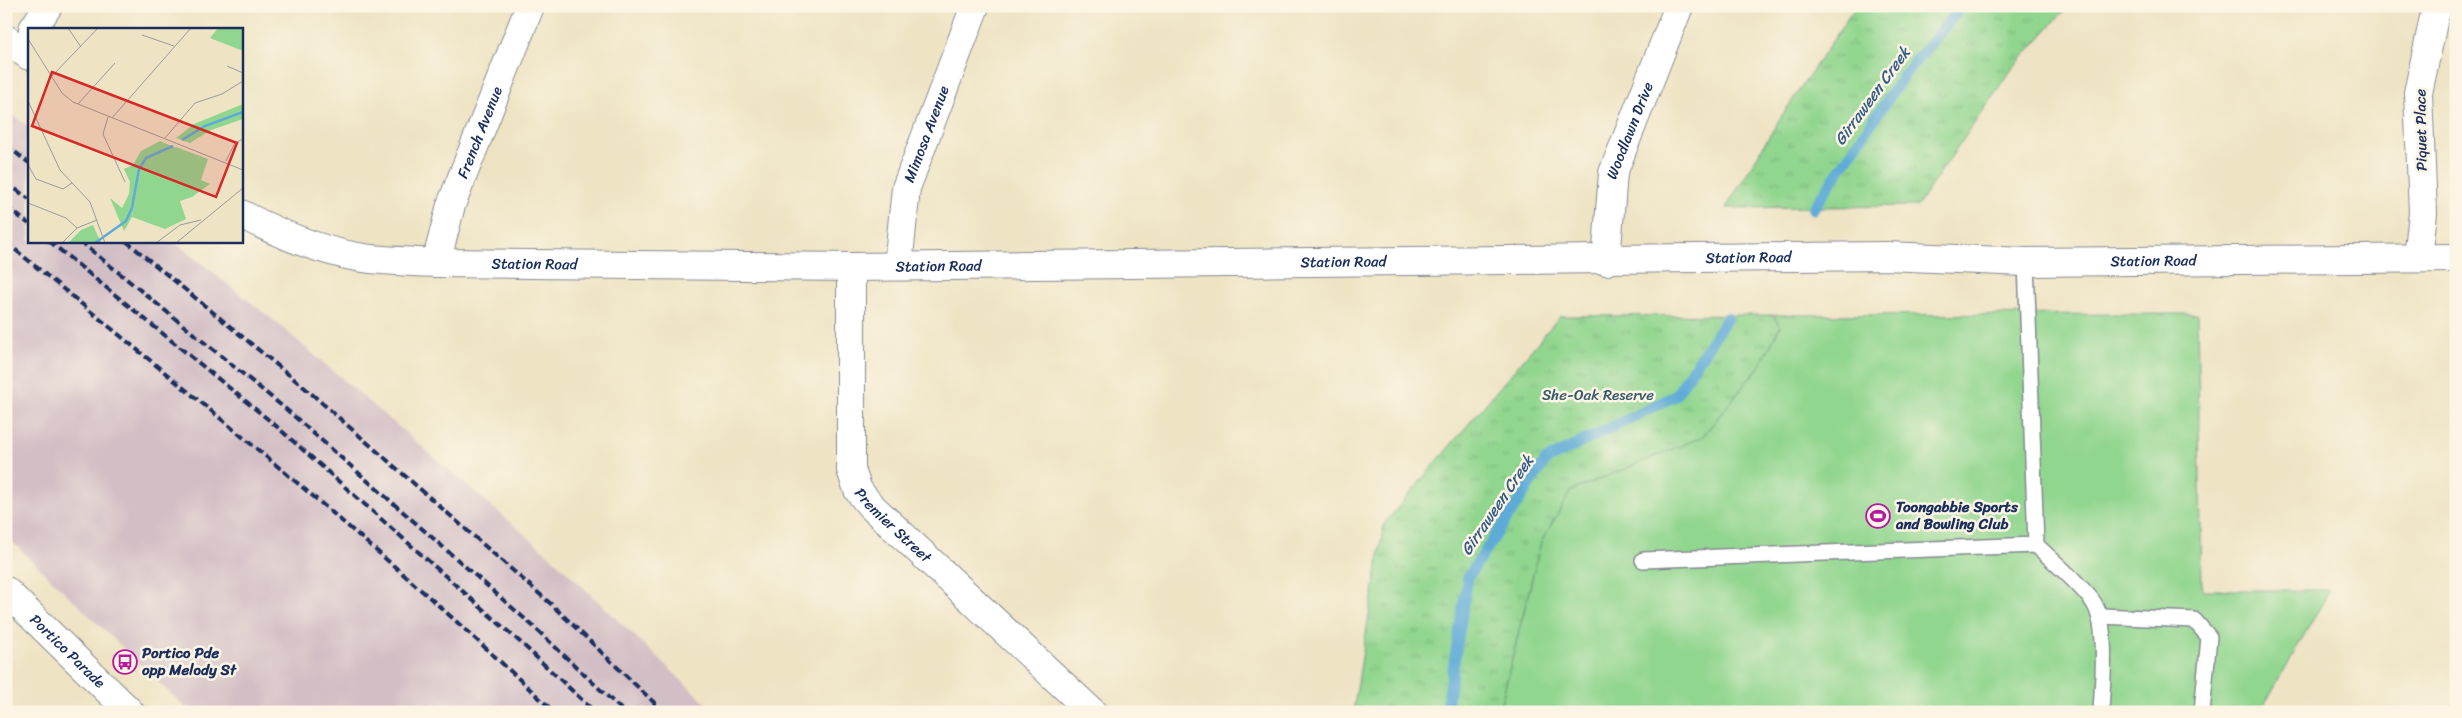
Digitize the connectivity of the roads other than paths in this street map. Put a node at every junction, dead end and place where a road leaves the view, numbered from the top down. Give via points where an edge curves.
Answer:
1 (48, 6) edge
2 (530, 6) edge
3 (975, 6) edge
4 (1679, 6) edge
5 (2441, 6) edge
6 (33, 28) edge
7 (242, 215) edge
8 (2418, 258) junction
9 (2456, 258) edge
10 (1606, 260) junction
11 (2026, 262) junction
12 (436, 263) junction
13 (898, 266) junction
14 (851, 267) junction
15 (2036, 545) junction
16 (1643, 560) dead end
17 (6, 590) edge
18 (2100, 616) junction
19 (130, 712) edge
20 (1092, 712) edge
21 (2101, 712) edge
22 (2202, 712) edge

1 - 6 main road
2 - 12 main road, French Avenue via 451,204
3 - 13 main road, Mimosa Avenue via 906,188
4 - 10 main road, Woodlawn Drive via 1613,173
5 - 8 main road, Piquet Place via 2435,13 2418,93 2423,212
7 - 12 main road, Station Road via 311,245 369,259
8 - 9 main road, Station Road
8 - 11 main road, Station Road
10 - 11 main road, Station Road via 1888,256
10 - 13 main road, Station Road
11 - 15 lane
12 - 14 main road, Station Road
13 - 14 main road, Station Road
14 - 20 main road, Premier Street via 851,470 858,490 870,505
15 - 16 lane
15 - 18 lane via 2092,600
17 - 19 main road, Portico Parade
18 - 21 lane via 2103,654
18 - 22 lane via 2194,620 2209,637

